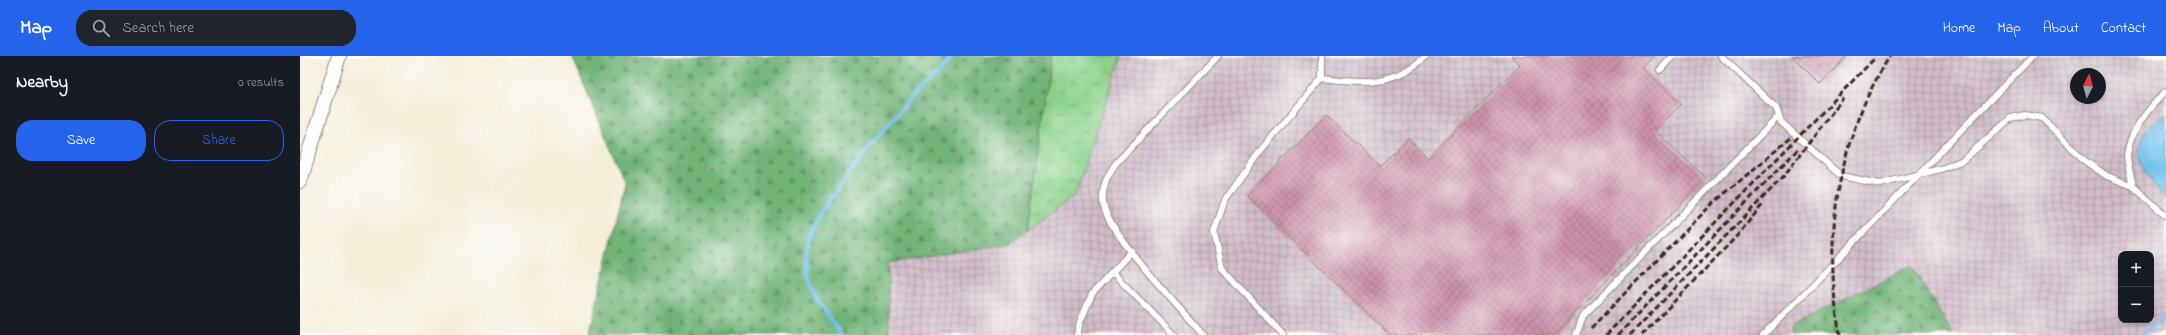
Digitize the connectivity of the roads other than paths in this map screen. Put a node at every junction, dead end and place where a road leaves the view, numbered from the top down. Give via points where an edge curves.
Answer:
1 (339, 56) edge
2 (1218, 56) edge
3 (1322, 56) edge
4 (1426, 56) edge
5 (1673, 56) edge
6 (1722, 56) edge
7 (2033, 56) edge
8 (1660, 70) dead end
9 (1322, 78) junction
10 (2166, 91) edge
11 (1779, 116) junction
12 (1915, 176) junction
13 (300, 181) edge
14 (2133, 186) junction
15 (2166, 216) edge
16 (1132, 252) junction
17 (1112, 272) junction
18 (1077, 335) edge
19 (1174, 335) edge
20 (1203, 335) edge
21 (1284, 335) edge
22 (1576, 335) edge
23 (1763, 335) edge

1 - 13 street
2 - 16 lane via 1116,163 1104,182 1103,203 1113,226
3 - 9 lane
4 - 9 lane via 1398,75 1381,80 1355,82
5 - 8 lane
6 - 11 lane via 1776,108
7 - 12 lane
9 - 21 lane via 1261,150 1224,200 1214,232 1222,268
10 - 14 lane via 2155,102 2132,136 2127,156
11 - 12 lane via 1781,122 1841,176 1880,184
11 - 22 lane via 1583,316
12 - 14 lane via 1941,170 1963,160 2011,118 2025,115 2042,118 2085,161 2107,176
12 - 23 lane via 1833,265
14 - 15 lane
16 - 17 lane
16 - 20 lane
17 - 18 lane via 1092,294
17 - 19 lane

